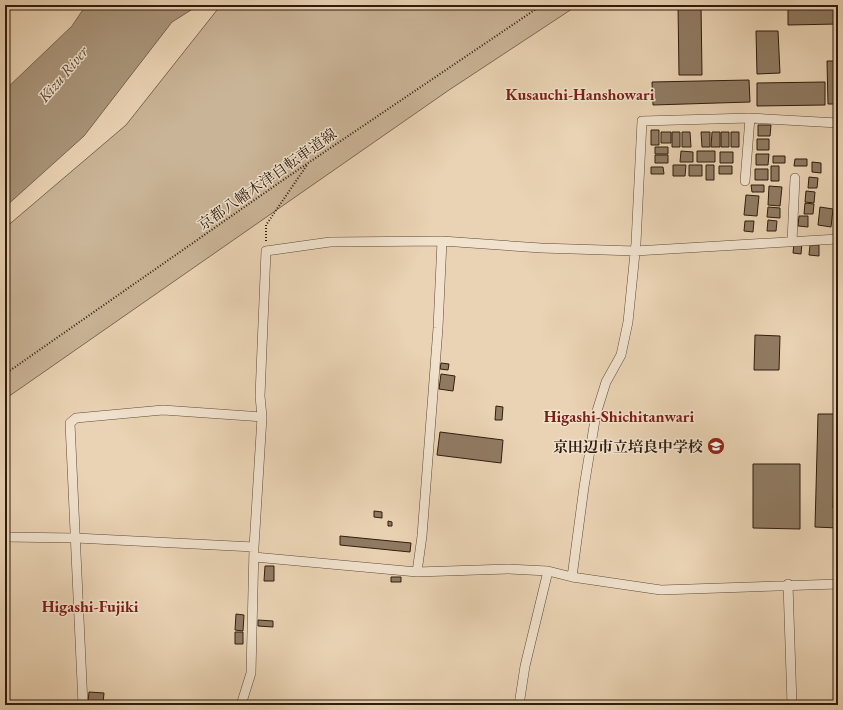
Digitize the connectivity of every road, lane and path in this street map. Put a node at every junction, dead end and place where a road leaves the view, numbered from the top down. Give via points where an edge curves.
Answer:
1 (542, 5) edge
2 (750, 118) junction
3 (838, 123) edge
4 (308, 164) junction
5 (795, 178) dead end
6 (745, 180) dead end
7 (838, 239) edge
8 (442, 241) junction
9 (792, 241) junction
10 (635, 250) junction
11 (266, 251) junction
12 (5, 374) edge
13 (262, 417) junction
14 (5, 537) edge
15 (76, 538) junction
16 (254, 547) junction
17 (254, 557) junction
18 (548, 571) junction
19 (418, 572) junction
20 (572, 577) junction
21 (788, 584) junction
22 (838, 584) edge
23 (83, 705) edge
24 (241, 705) edge
25 (519, 705) edge
26 (792, 705) edge

1 - 4 path, 京都八幡木津自転車道線
2 - 3 street
2 - 6 street
2 - 10 street via 642,120
4 - 11 path via 266,225
4 - 12 path, 京都八幡木津自転車道線
5 - 9 street
7 - 9 street
8 - 10 street via 541,248
8 - 11 street via 330,242
8 - 19 street via 438,328
9 - 10 street
10 - 20 street via 628,322 621,355 606,382 596,414
11 - 13 street via 260,396
13 - 15 street via 163,410 76,418 70,423
13 - 16 street
14 - 15 street
15 - 16 street
15 - 23 street
16 - 17 street
17 - 19 street
17 - 24 street via 251,674
18 - 19 street via 508,569
18 - 20 street
18 - 25 street via 525,666
20 - 21 street via 661,590 717,590
21 - 22 street
21 - 26 street

